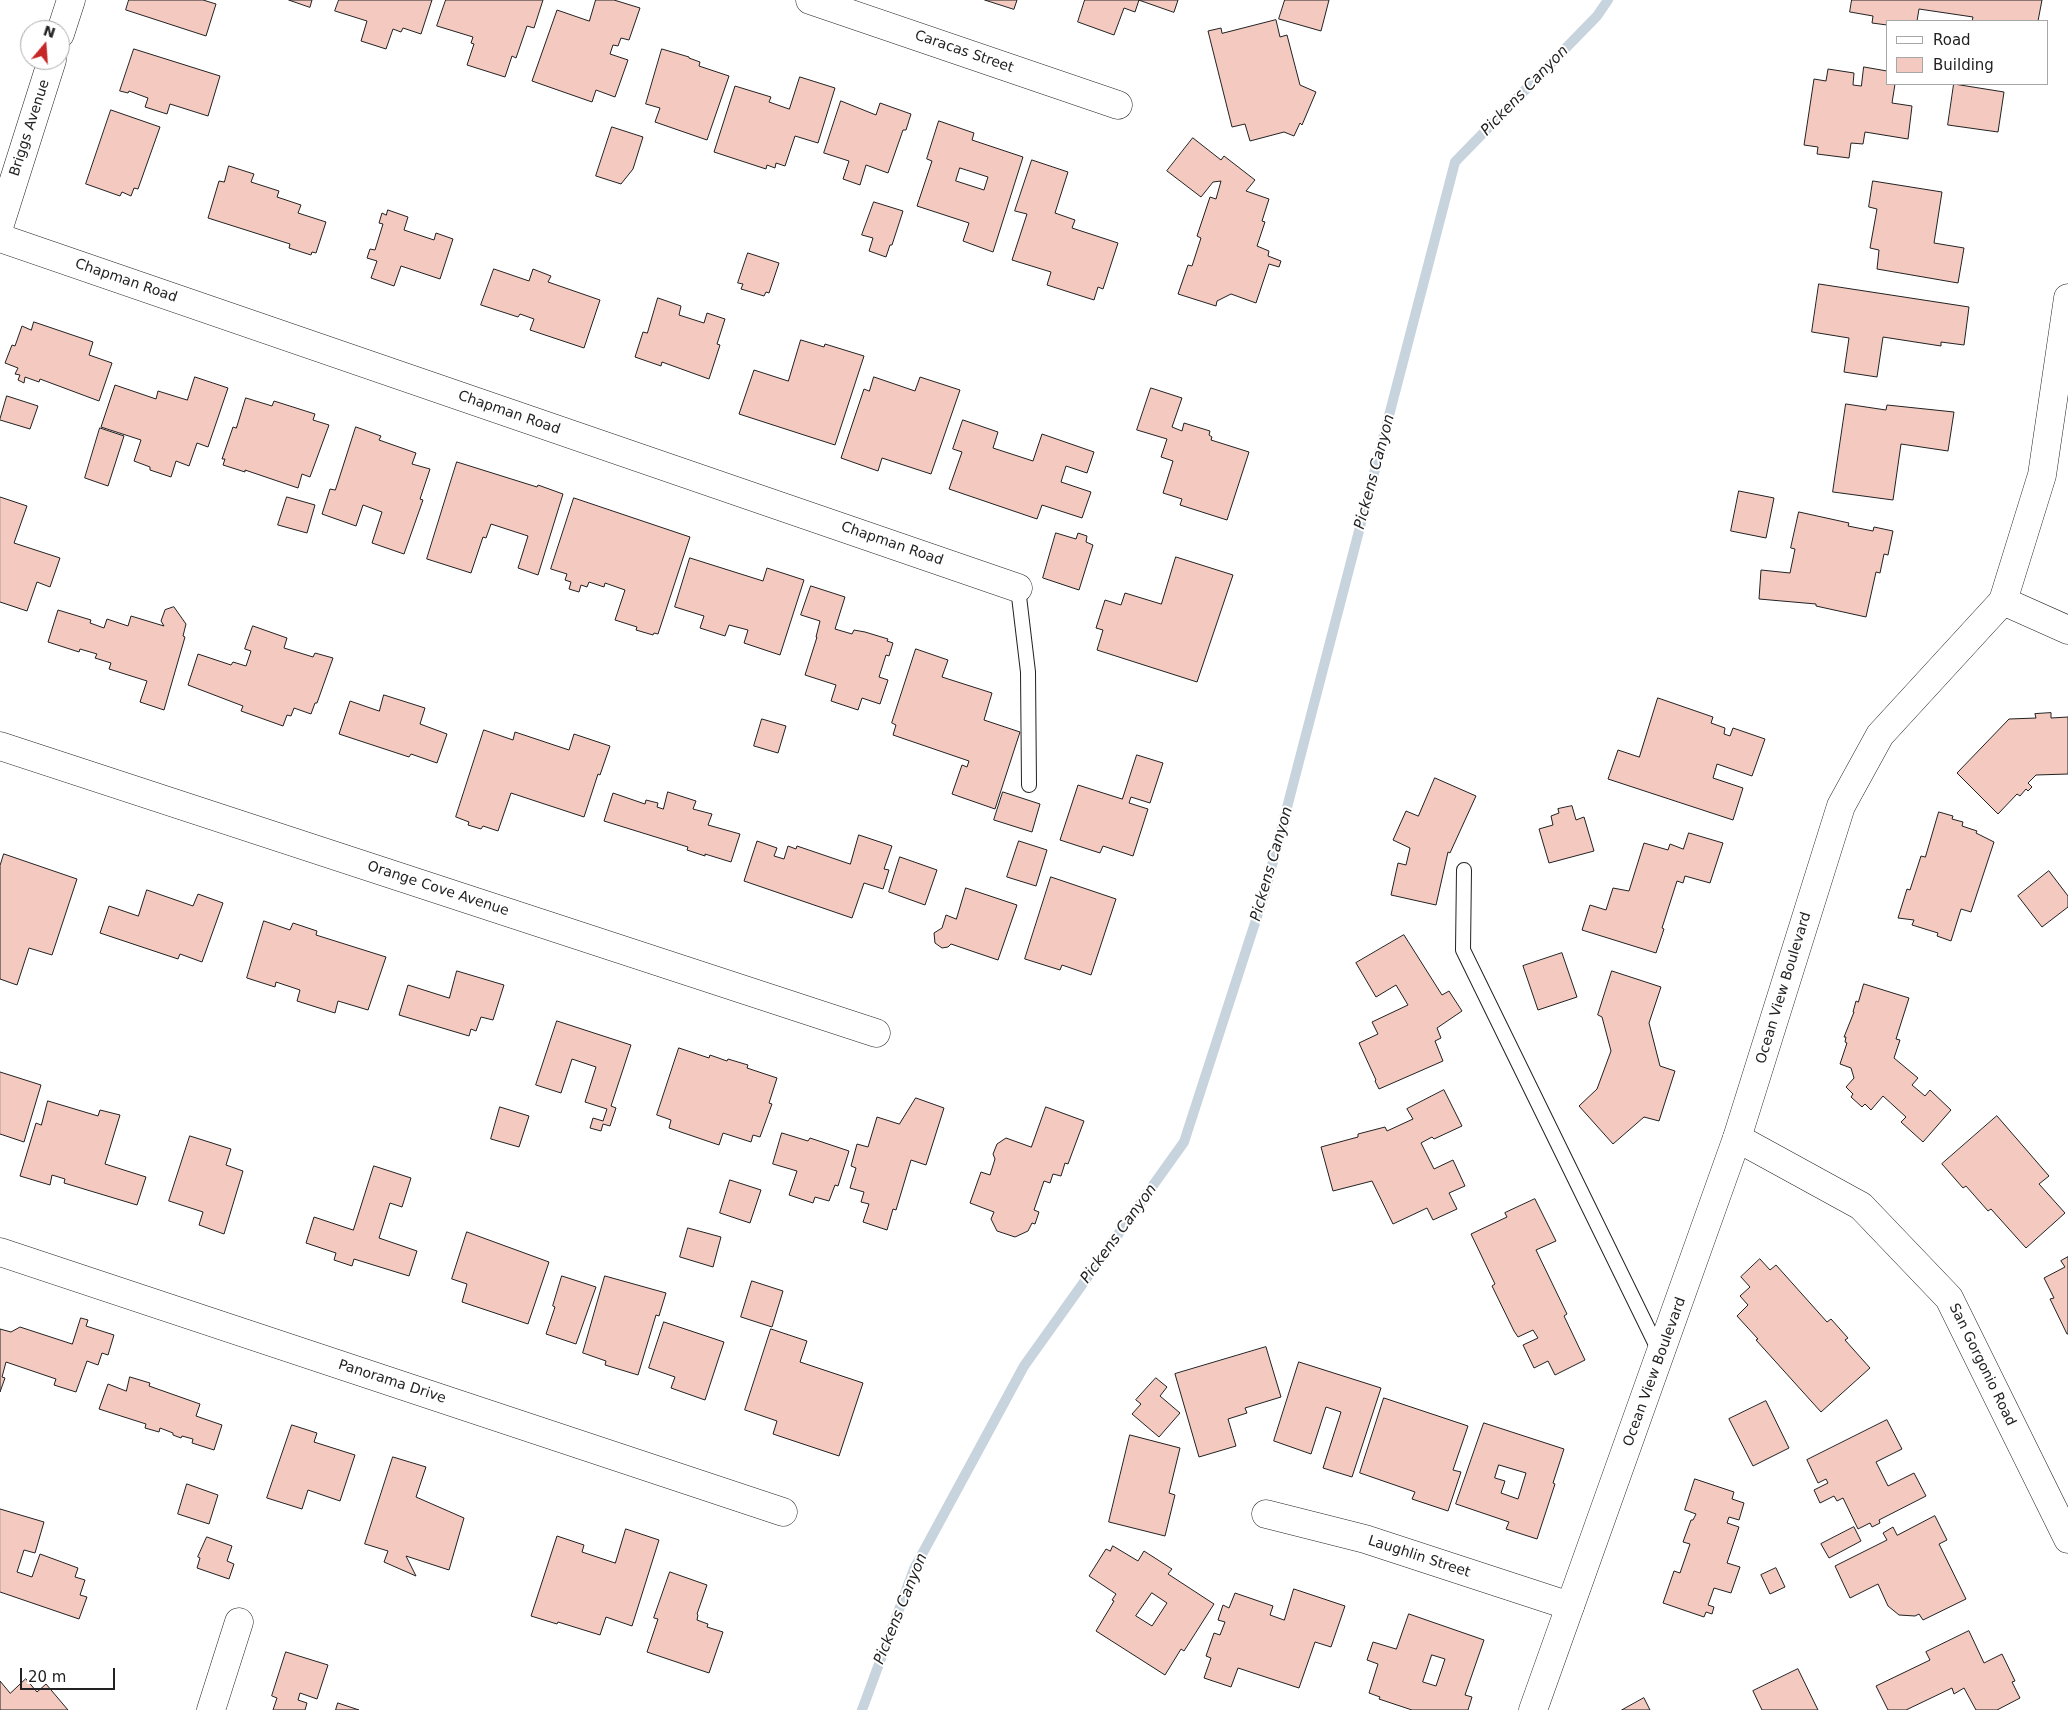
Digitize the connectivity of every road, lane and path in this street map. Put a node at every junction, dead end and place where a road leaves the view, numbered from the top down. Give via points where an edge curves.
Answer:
1 (71, 0) edge
2 (810, 0) edge
3 (65, 20) edge
4 (49, 70) edge
5 (1118, 105) dead end
6 (0, 224) edge
7 (0, 238) edge
8 (2068, 298) edge
9 (1018, 588) joint
10 (2003, 601) junction
11 (2068, 630) edge
12 (0, 746) edge
13 (1029, 784) dead end
14 (1464, 870) dead end
15 (876, 1033) dead end
16 (1737, 1138) junction
17 (0, 1252) edge
18 (1661, 1355) junction
19 (783, 1512) dead end
20 (1266, 1514) dead end
21 (2068, 1539) edge
22 (1570, 1606) junction
23 (239, 1622) dead end
24 (211, 1710) edge
25 (1533, 1710) edge

1 - 3 street
2 - 5 street, Caracas Street
4 - 6 street, Briggs Avenue
7 - 9 street, Chapman Road
8 - 10 street, Ocean View Boulevard via 2042,475
9 - 13 lane via 1028,672
10 - 11 street
10 - 16 street, Ocean View Boulevard via 1880,735 1841,806
12 - 15 street, Orange Cove Avenue
14 - 18 lane via 1463,950
16 - 18 street, Ocean View Boulevard
16 - 21 street, San Gorgonio Road via 1861,1206 1949,1298
17 - 19 street, Panorama Drive
18 - 22 street, Ocean View Boulevard
20 - 22 street, Laughlin Street via 1365,1539
22 - 25 street, Ocean View Boulevard
23 - 24 street

